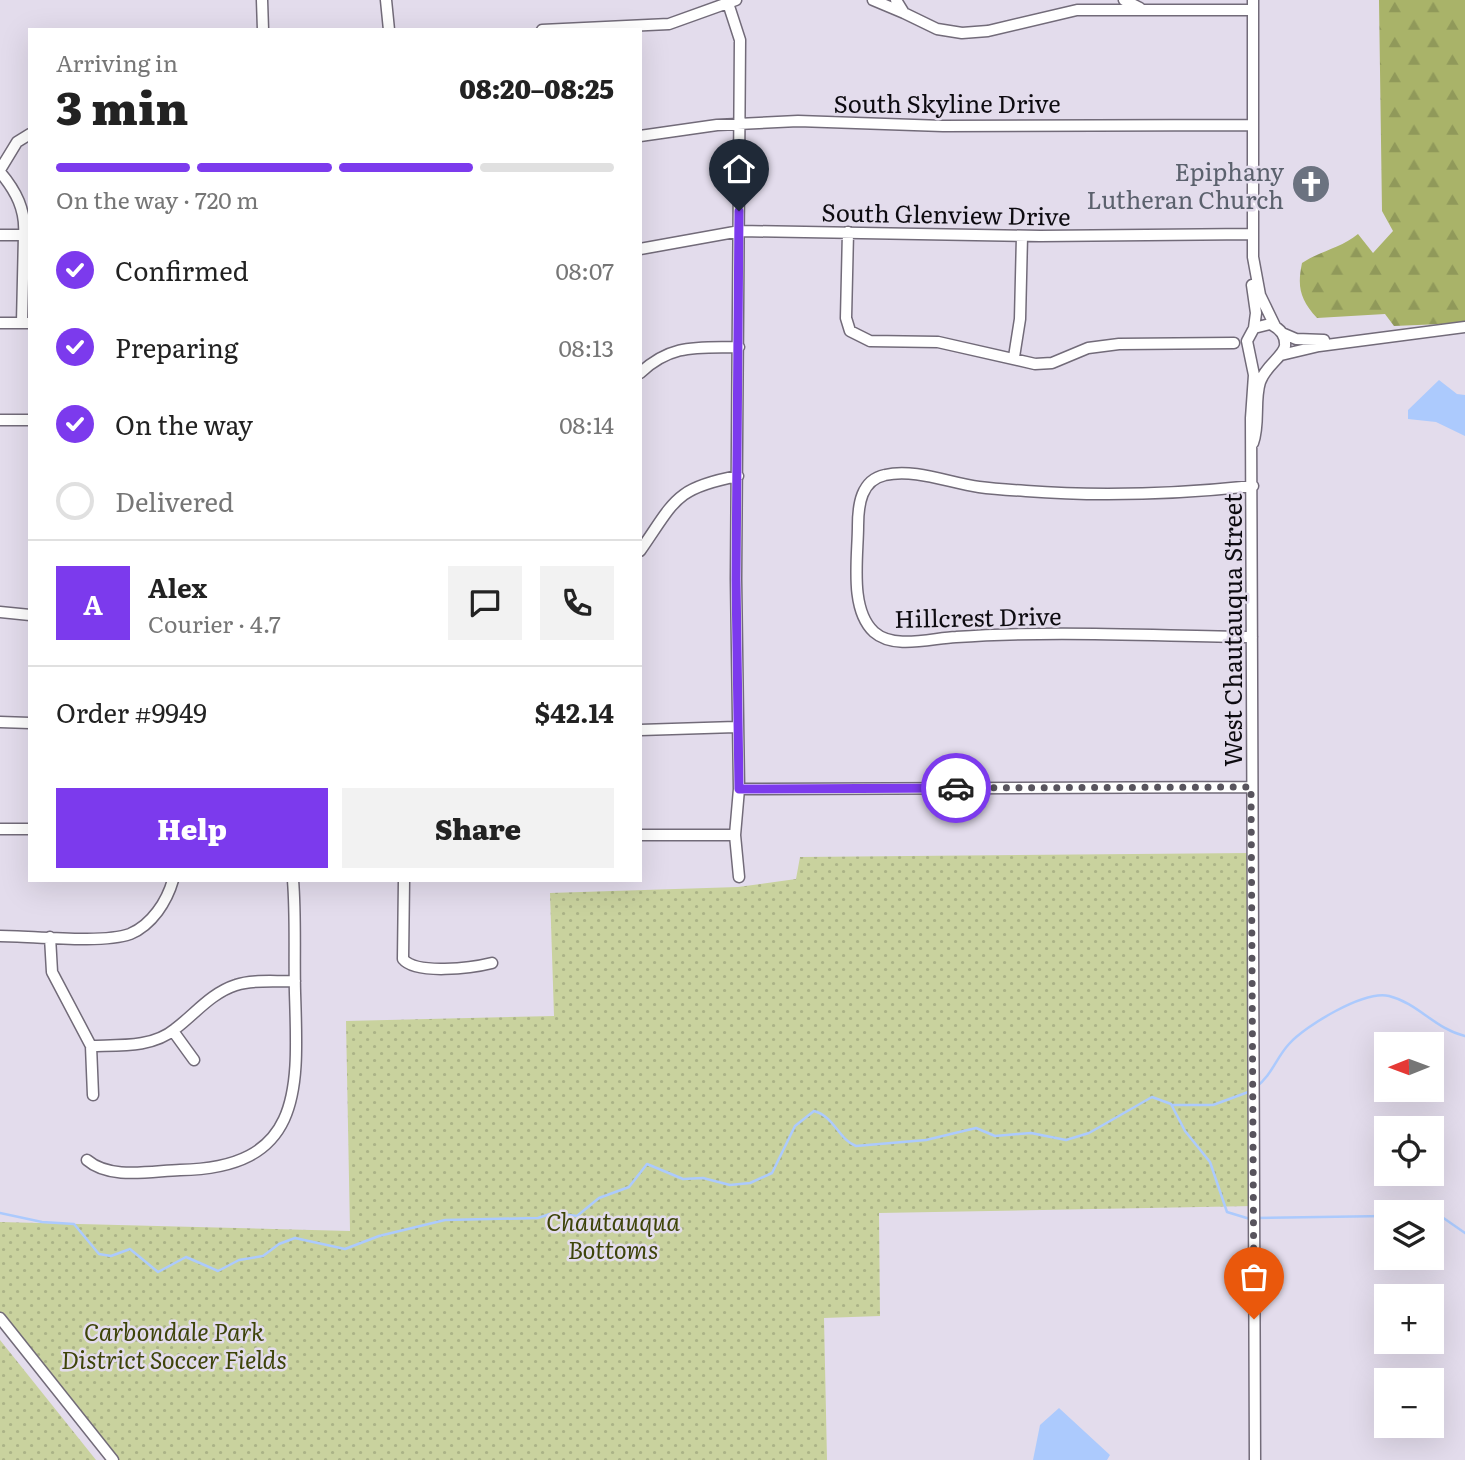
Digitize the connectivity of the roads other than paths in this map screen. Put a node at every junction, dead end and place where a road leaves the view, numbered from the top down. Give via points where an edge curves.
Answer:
1 (262, 0) edge
2 (386, 0) edge
3 (873, 0) edge
4 (896, 0) edge
5 (1099, 0) edge
6 (1124, 0) edge
7 (730, 1) edge
8 (1253, 5) edge
9 (1094, 10) junction
10 (1143, 10) junction
11 (904, 13) junction
12 (263, 28) edge
13 (389, 28) edge
14 (584, 28) edge
15 (741, 124) junction
16 (1253, 125) junction
17 (28, 135) edge
18 (642, 136) edge
19 (0, 171) edge
20 (740, 231) junction
21 (848, 232) junction
22 (1253, 234) junction
23 (0, 235) edge
24 (27, 235) edge
25 (1022, 236) junction
26 (642, 249) edge
27 (1253, 257) junction
28 (0, 323) edge
29 (26, 323) edge
30 (1465, 327) edge
31 (1254, 328) junction
32 (1279, 330) junction
33 (1352, 341) junction
34 (1234, 343) dead end
35 (739, 347) junction
36 (1251, 355) junction
37 (1014, 357) junction
38 (1276, 358) junction
39 (642, 371) edge
40 (0, 420) edge
41 (28, 420) edge
42 (1253, 443) junction
43 (738, 476) junction
44 (1253, 486) junction
45 (642, 548) edge
46 (0, 612) edge
47 (28, 615) edge
48 (1252, 637) junction
49 (0, 722) edge
50 (28, 723) edge
51 (736, 727) junction
52 (642, 730) edge
53 (1251, 787) junction
54 (739, 789) junction
55 (0, 829) edge
56 (28, 829) edge
57 (642, 835) edge
58 (735, 835) junction
59 (739, 877) dead end
60 (172, 882) edge
61 (293, 882) edge
62 (404, 882) edge
63 (0, 936) edge
64 (50, 937) junction
65 (492, 963) dead end
66 (295, 981) junction
67 (173, 1031) junction
68 (91, 1046) junction
69 (194, 1060) dead end
70 (93, 1096) dead end
71 (87, 1160) dead end
72 (0, 1318) edge
73 (113, 1460) edge
74 (1255, 1460) edge

1 - 12 street
2 - 13 street
3 - 11 street
4 - 11 street
5 - 9 street
6 - 10 street
7 - 14 street via 669,24
7 - 15 street via 740,40
8 - 10 street
8 - 16 street, West Chautauqua Street
9 - 10 street
9 - 11 street via 962,33 937,29
15 - 16 street, South Skyline Drive
15 - 18 street, South Skyline Drive
15 - 20 street
16 - 22 street, West Chautauqua Street
17 - 19 street via 17,142
19 - 24 street via 19,198
20 - 21 street, South Glenview Drive
20 - 26 street, South Glenview Drive
20 - 35 street
21 - 25 street, South Glenview Drive
21 - 37 street via 846,318 850,331 870,341 938,342
22 - 25 street, South Glenview Drive
22 - 27 street, West Chautauqua Street
23 - 24 street
24 - 29 street
25 - 37 street
27 - 31 street, West Chautauqua Street
27 - 32 street, West Chautauqua Street via 1260,295
28 - 29 street
30 - 33 street
31 - 32 street via 1265,324
31 - 36 street, West Chautauqua Street via 1247,341
32 - 33 street via 1301,340
32 - 38 street, West Chautauqua Street via 1285,344
33 - 38 street
34 - 37 street via 1119,344 1088,348 1052,363 1035,364
35 - 39 street via 676,350
35 - 43 street
36 - 38 street via 1260,361
36 - 42 street, West Chautauqua Street
38 - 42 street, West Chautauqua Street via 1259,386
40 - 41 street
42 - 44 street, West Chautauqua Street
43 - 45 street via 686,490
43 - 51 street
44 - 48 street, West Chautauqua Street
44 - 48 street, Hillcrest Drive via 1114,495 1028,491 887,474 867,486 858,515 860,612 883,639
46 - 47 street
48 - 53 street, West Chautauqua Street
49 - 50 street
51 - 52 street
51 - 54 street
53 - 54 street
53 - 74 street, West Chautauqua Street
54 - 58 street
55 - 56 street
57 - 58 street
58 - 59 street
60 - 64 street via 162,907 130,934
61 - 66 street
62 - 65 street via 402,960 406,964 416,968
63 - 64 street
64 - 68 street via 52,972
66 - 67 street via 239,984 207,1001
66 - 71 street via 295,1090 290,1110 263,1145 234,1163 200,1170 103,1171
67 - 68 street via 142,1043
67 - 69 street
68 - 70 street
72 - 73 street

